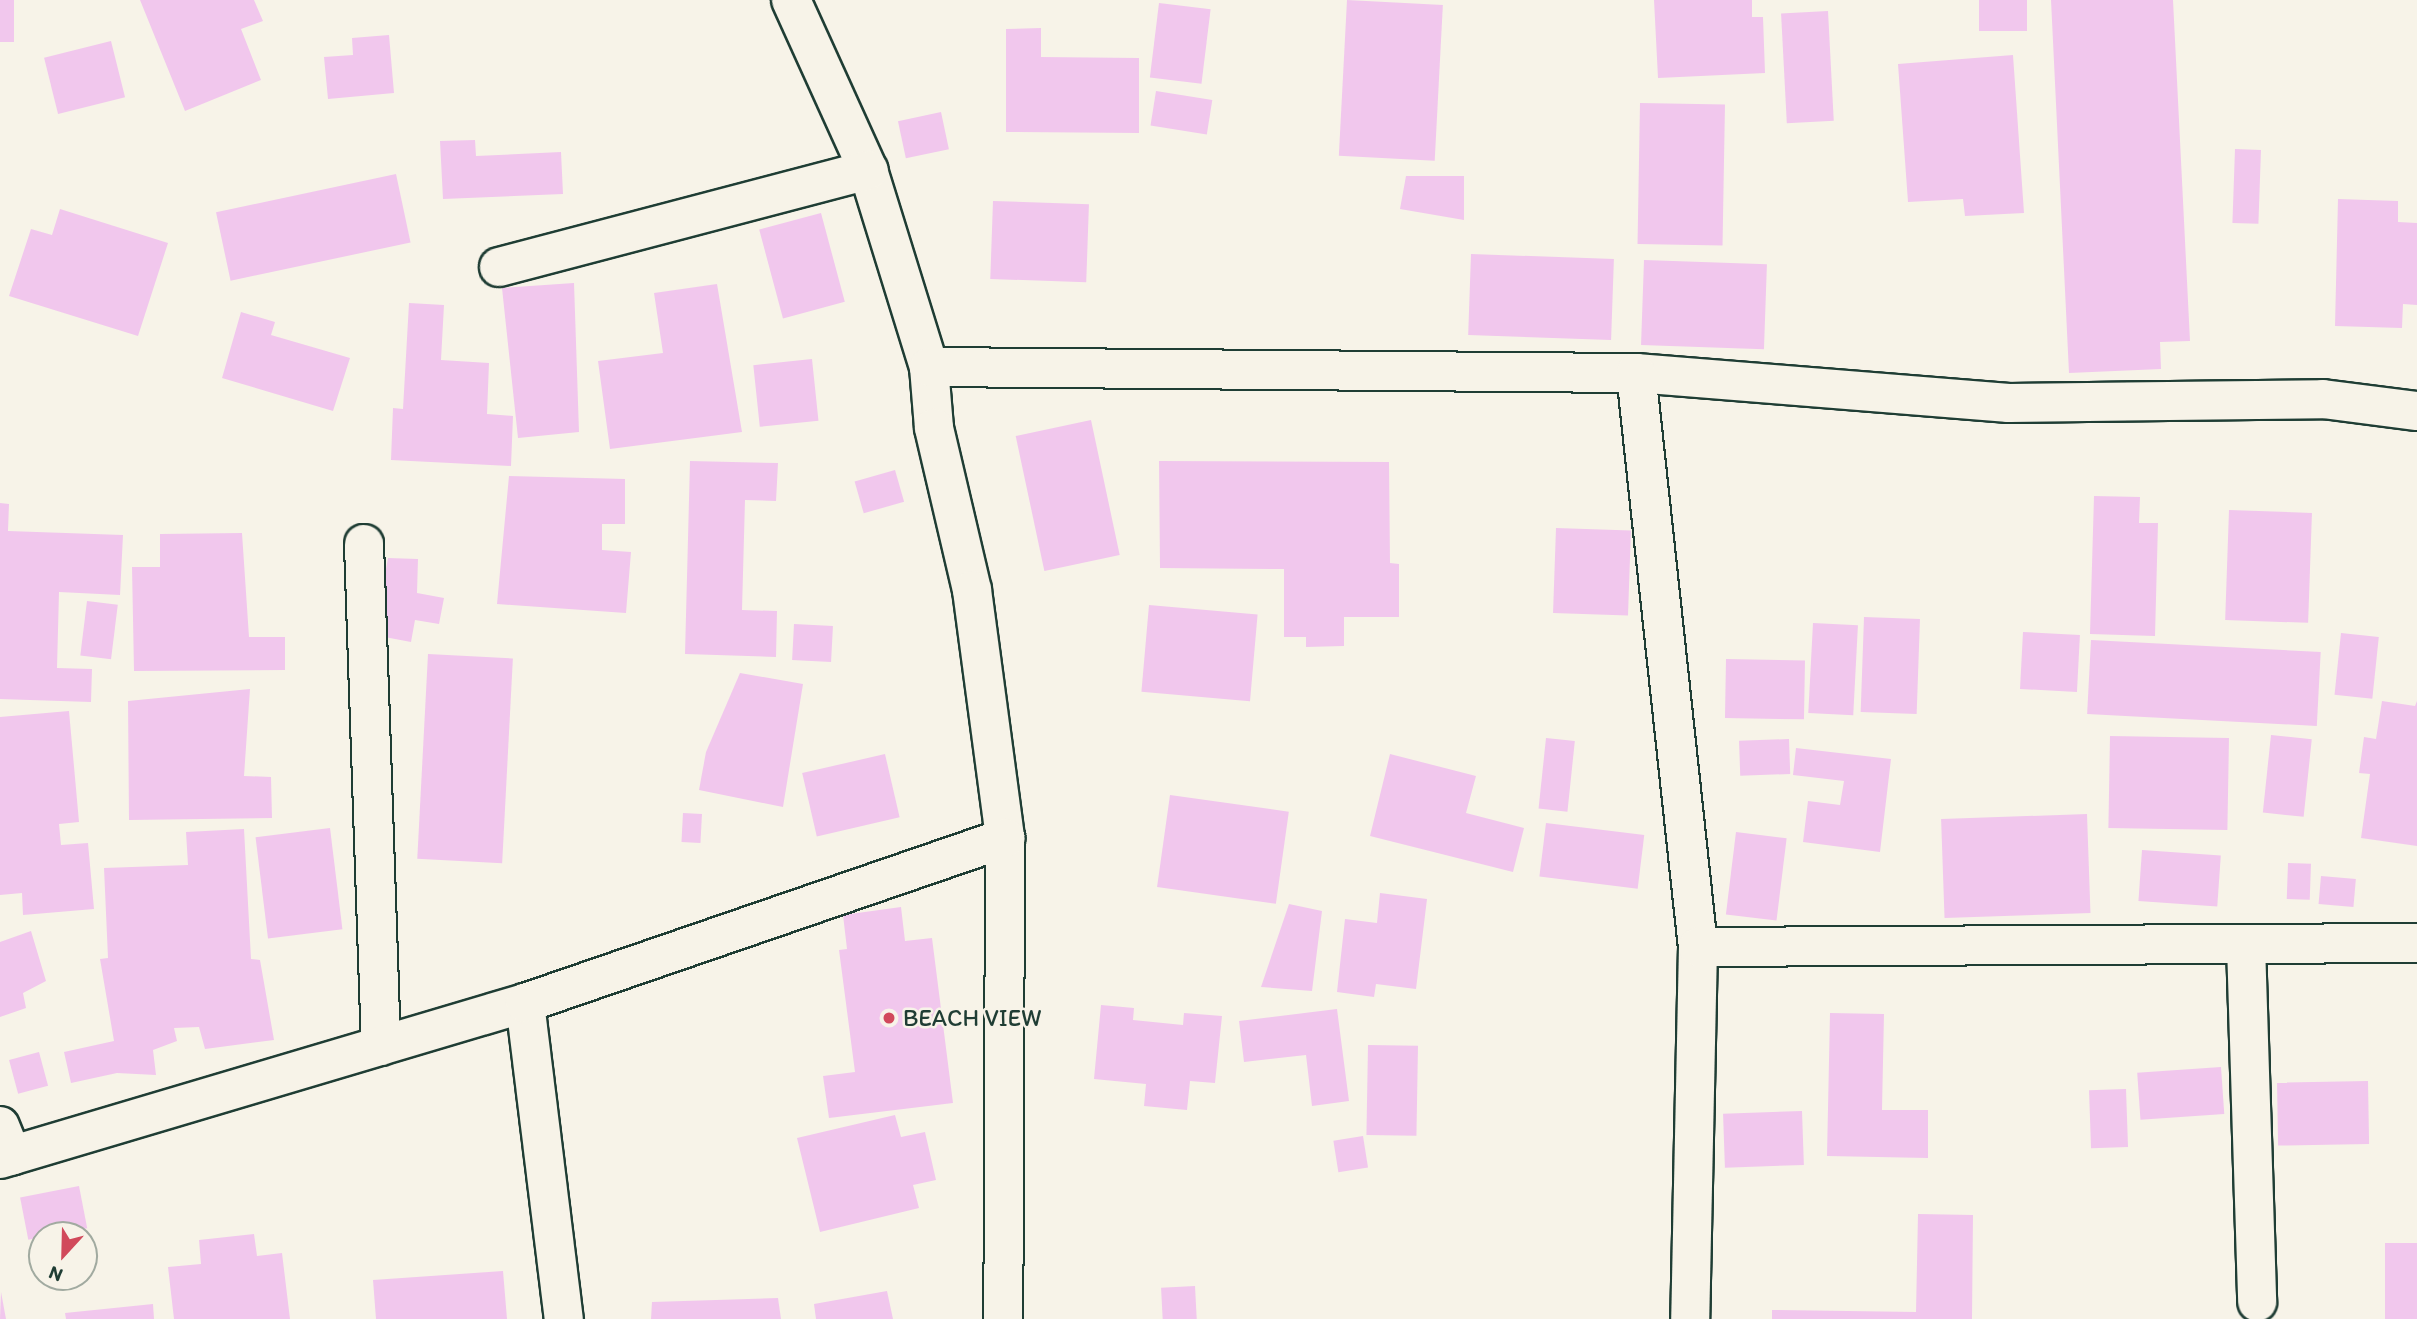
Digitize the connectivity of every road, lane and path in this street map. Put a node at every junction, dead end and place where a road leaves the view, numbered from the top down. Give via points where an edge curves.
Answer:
1 (791, 0) edge
2 (868, 170) junction
3 (499, 267) dead end
4 (929, 368) junction
5 (1636, 373) junction
6 (2417, 411) edge
7 (364, 544) dead end
8 (1005, 838) junction
9 (2417, 943) edge
10 (2246, 945) junction
11 (1698, 947) junction
12 (524, 1003) junction
13 (381, 1046) junction
14 (4, 1147) edge
15 (2257, 1302) dead end
16 (564, 1319) edge
17 (1003, 1319) edge
18 (1690, 1319) edge

1 - 2 street
2 - 3 street
2 - 4 street
4 - 5 street
4 - 8 street via 934,428 972,590
5 - 6 street via 2009,403 2323,399
5 - 11 street
7 - 13 street
8 - 12 street
8 - 17 street
9 - 10 street
10 - 11 street
10 - 15 street
11 - 18 street
12 - 13 street
12 - 16 street
13 - 14 street

